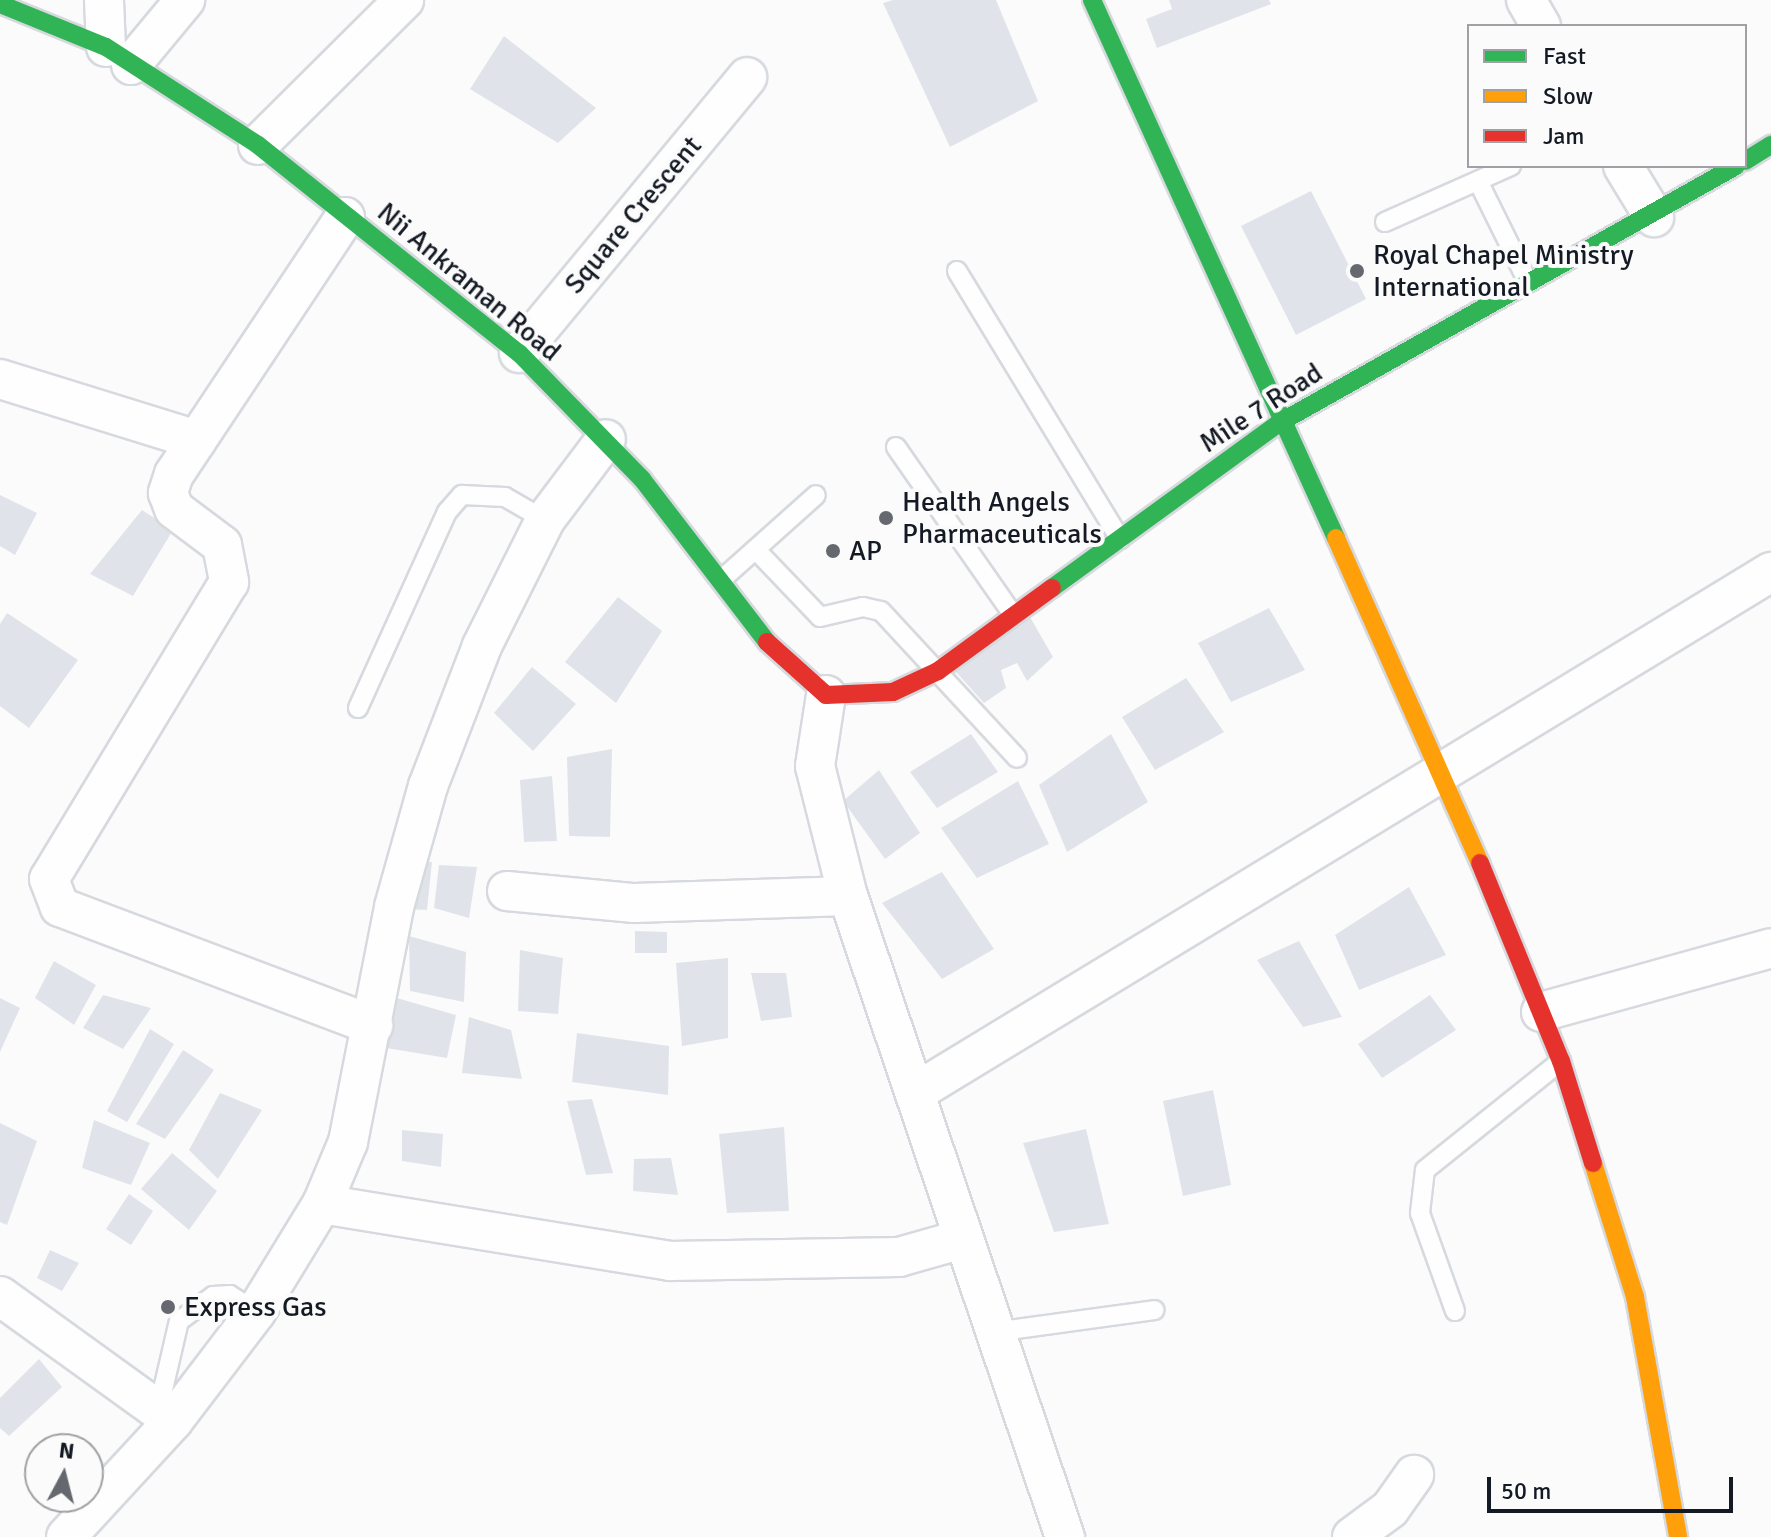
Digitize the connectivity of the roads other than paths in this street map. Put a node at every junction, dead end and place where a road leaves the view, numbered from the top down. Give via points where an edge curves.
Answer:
1 (104, 0) edge
2 (185, 0) edge
3 (404, 0) edge
4 (1092, 0) edge
5 (1526, 0) edge
6 (0, 4) edge
7 (1540, 24) edge
8 (119, 56) junction
9 (747, 77) dead end
10 (258, 145) junction
11 (1771, 145) edge
12 (1747, 160) edge
13 (1507, 168) edge
14 (1624, 168) edge
15 (1728, 168) edge
16 (1478, 181) junction
17 (345, 217) junction
18 (1654, 217) junction
19 (1385, 222) dead end
20 (957, 271) dead end
21 (1530, 285) junction
22 (519, 353) junction
23 (0, 379) edge
24 (1279, 423) junction
25 (606, 439) junction
26 (197, 440) junction
27 (896, 447) dead end
28 (816, 495) dead end
29 (545, 520) junction
30 (1120, 539) junction
31 (757, 551) junction
32 (1771, 572) edge
33 (721, 580) junction
34 (1014, 616) junction
35 (938, 671) junction
36 (826, 695) junction
37 (358, 708) dead end
38 (1017, 758) dead end
39 (1442, 770) junction
40 (507, 891) dead end
41 (848, 896) junction
42 (1771, 948) edge
43 (1541, 1012) junction
44 (373, 1025) junction
45 (1561, 1061) junction
46 (916, 1092) junction
47 (322, 1204) junction
48 (962, 1239) junction
49 (0, 1296) edge
50 (1155, 1310) dead end
51 (1455, 1311) dead end
52 (256, 1312) junction
53 (994, 1332) junction
54 (166, 1416) junction
55 (1414, 1475) dead end
56 (66, 1537) edge
57 (1065, 1537) edge
58 (1352, 1537) edge
59 (1678, 1537) edge

1 - 8 street
2 - 8 street
3 - 10 street
4 - 24 street
5 - 7 street
6 - 8 street, Nii Ankraman Road
8 - 10 street, Nii Ankraman Road
9 - 22 street, Square Crescent
10 - 17 street, Nii Ankraman Road
11 - 12 street
13 - 16 lane
14 - 18 street
15 - 18 street, Mile 7 Road
16 - 19 lane
16 - 21 lane
17 - 22 street, Nii Ankraman Road
17 - 26 street
18 - 21 street, Mile 7 Road
20 - 30 lane
21 - 24 street, Mile 7 Road
22 - 25 street, Nii Ankraman Road
23 - 26 street
24 - 30 street, Mile 7 Road
24 - 39 street
25 - 29 street
25 - 33 street, Nii Ankraman Road
26 - 44 street via 168,493 174,509 222,545 229,582 49,879 51,893 60,907
27 - 34 lane
28 - 31 lane
29 - 37 lane via 505,497 462,495 447,512
29 - 44 street via 482,646 428,786 394,907
30 - 34 street, Mile 7 Road
31 - 33 lane
31 - 35 lane via 811,612 832,618 872,606
32 - 39 street
33 - 36 street, Nii Ankraman Road via 783,663
34 - 35 street, Mile 7 Road
35 - 36 street, Mile 7 Road via 893,692
35 - 38 lane
36 - 41 street via 815,766
39 - 43 street
39 - 46 street
40 - 41 street via 634,903
41 - 46 street
42 - 43 street
43 - 45 street
44 - 47 street via 348,1142
45 - 51 lane via 1425,1170 1420,1213
45 - 59 street via 1635,1297
46 - 48 street
47 - 48 street via 670,1261 899,1257
47 - 52 street
48 - 53 street
49 - 54 street
50 - 53 lane
52 - 54 street
52 - 54 lane via 230,1295 213,1296 179,1321
53 - 57 street
54 - 56 street
55 - 58 street via 1390,1509

